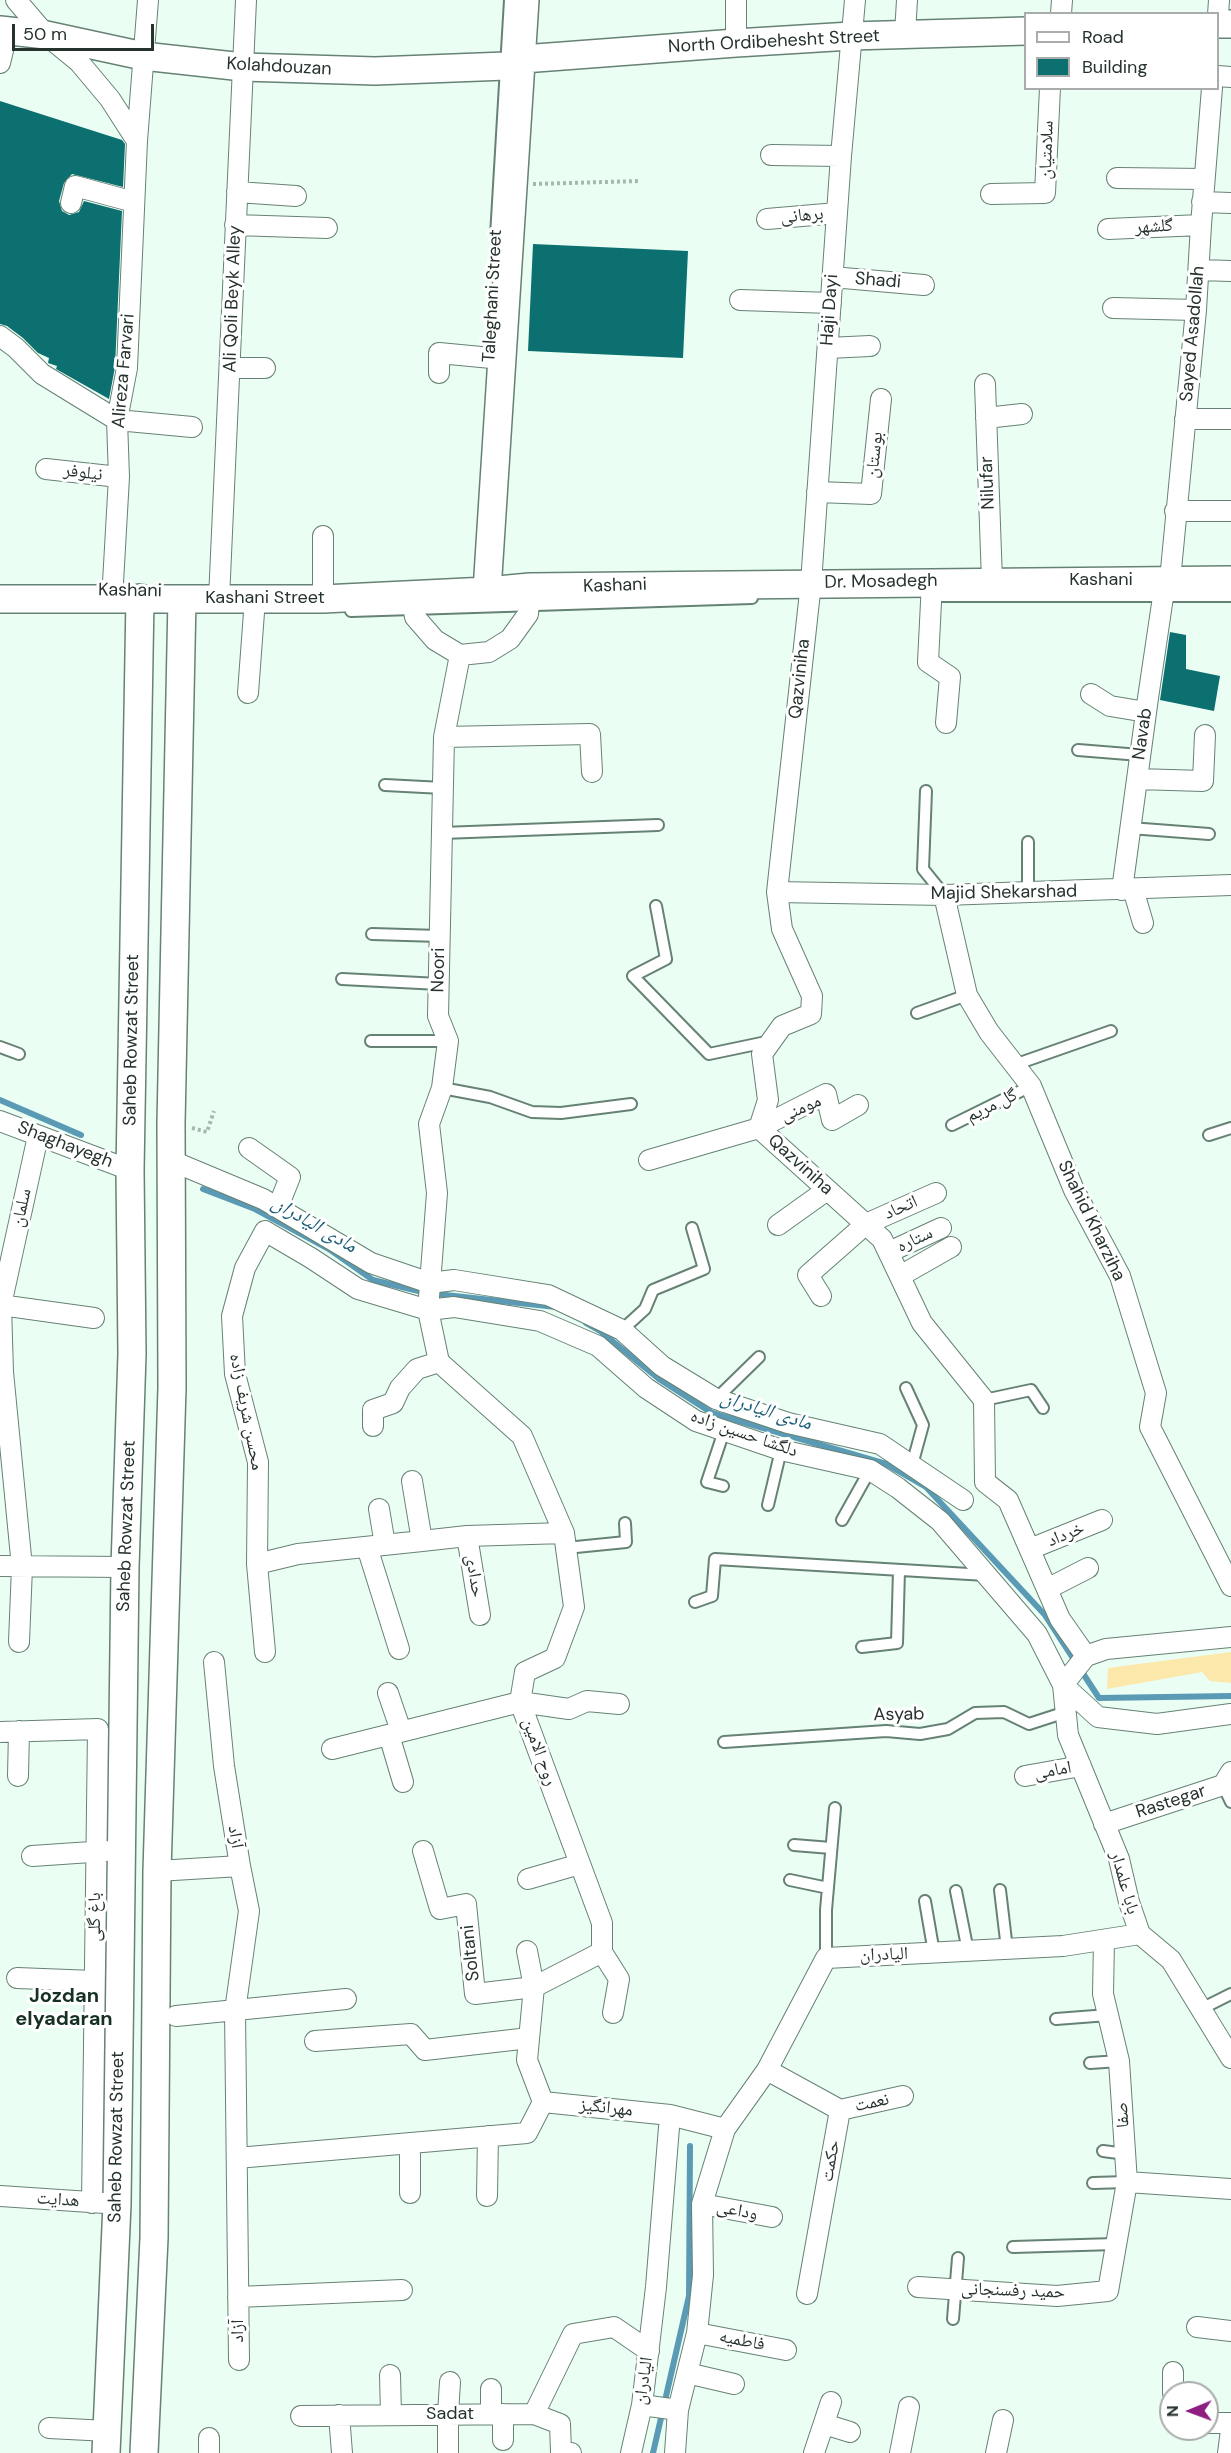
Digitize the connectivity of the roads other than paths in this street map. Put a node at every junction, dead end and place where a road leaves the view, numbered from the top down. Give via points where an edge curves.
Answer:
1 (16, 0) edge
2 (148, 0) edge
3 (246, 0) edge
4 (510, 0) edge
5 (525, 0) edge
6 (736, 0) edge
7 (855, 0) edge
8 (907, 0) edge
9 (4, 30) edge
10 (1024, 31) edge
11 (905, 34) junction
12 (46, 35) junction
13 (851, 36) junction
14 (736, 42) junction
15 (143, 56) junction
16 (0, 63) edge
17 (515, 63) junction
18 (243, 67) junction
19 (1050, 90) edge
20 (1212, 90) edge
21 (137, 141) junction
22 (771, 155) dead end
23 (841, 156) junction
24 (1117, 178) dead end
25 (1204, 179) junction
26 (237, 192) junction
27 (991, 194) dead end
28 (296, 196) dead end
29 (134, 202) junction
30 (1202, 202) junction
31 (71, 203) dead end
32 (1231, 203) edge
33 (837, 213) junction
34 (767, 219) dead end
35 (235, 225) junction
36 (1201, 225) junction
37 (327, 228) dead end
38 (1108, 229) dead end
39 (495, 253) dead end
40 (1199, 270) junction
41 (1231, 271) edge
42 (832, 277) junction
43 (924, 285) dead end
44 (740, 300) dead end
45 (831, 303) junction
46 (1113, 308) dead end
47 (1196, 310) junction
48 (0, 336) edge
49 (870, 346) dead end
50 (828, 348) junction
51 (492, 358) junction
52 (230, 368) junction
53 (266, 368) dead end
54 (439, 373) dead end
55 (985, 384) dead end
56 (881, 399) dead end
57 (1022, 414) dead end
58 (986, 418) junction
59 (1185, 419) junction
60 (1231, 419) edge
61 (117, 420) junction
62 (192, 427) dead end
63 (46, 469) dead end
64 (119, 477) junction
65 (817, 492) junction
66 (1175, 511) junction
67 (1231, 511) edge
68 (478, 532) dead end
69 (323, 536) dead end
70 (1231, 580) edge
71 (992, 581) junction
72 (1166, 588) junction
73 (928, 591) junction
74 (810, 593) junction
75 (529, 596) junction
76 (1231, 596) edge
77 (219, 598) junction
78 (762, 598) dead end
79 (0, 599) edge
80 (487, 599) junction
81 (112, 600) junction
82 (140, 603) junction
83 (413, 603) junction
84 (181, 604) junction
85 (329, 605) junction
86 (0, 606) edge
87 (258, 607) junction
88 (460, 655) junction
89 (248, 693) dead end
90 (1091, 694) dead end
91 (1146, 712) junction
92 (946, 723) dead end
93 (1205, 735) dead end
94 (444, 737) junction
95 (1078, 750) dead end
96 (1140, 755) junction
97 (592, 772) dead end
98 (1137, 779) junction
99 (385, 785) dead end
100 (443, 789) junction
101 (926, 790) dead end
102 (658, 825) dead end
103 (1130, 828) junction
104 (442, 833) junction
105 (1209, 834) dead end
106 (1028, 842) dead end
107 (1231, 885) edge
108 (1127, 890) junction
109 (777, 892) junction
110 (1028, 893) junction
111 (944, 895) junction
112 (656, 906) dead end
113 (1143, 923) dead end
114 (372, 934) dead end
115 (440, 936) junction
116 (342, 979) dead end
117 (439, 984) junction
118 (968, 996) junction
119 (917, 1013) dead end
120 (1111, 1031) dead end
121 (370, 1041) dead end
122 (448, 1041) junction
123 (771, 1041) junction
124 (0, 1047) edge
125 (19, 1054) dead end
126 (1014, 1065) junction
127 (1031, 1086) junction
128 (442, 1088) junction
129 (631, 1104) dead end
130 (858, 1105) dead end
131 (0, 1121) edge
132 (952, 1125) dead end
133 (759, 1128) junction
134 (1231, 1128) edge
135 (1209, 1135) dead end
136 (38, 1136) junction
137 (249, 1148) dead end
138 (649, 1160) dead end
139 (172, 1161) junction
140 (130, 1170) junction
141 (827, 1190) junction
142 (936, 1193) dead end
143 (278, 1207) junction
144 (866, 1224) junction
145 (778, 1225) dead end
146 (692, 1228) dead end
147 (941, 1228) dead end
148 (265, 1231) joint
149 (951, 1247) dead end
150 (889, 1252) junction
151 (371, 1263) junction
152 (900, 1276) junction
153 (430, 1282) junction
154 (358, 1289) junction
155 (821, 1296) dead end
156 (1, 1305) edge
157 (428, 1310) junction
158 (94, 1318) dead end
159 (622, 1330) junction
160 (132, 1354) junction
161 (759, 1357) dead end
162 (439, 1362) junction
163 (1, 1372) edge
164 (172, 1388) junction
165 (906, 1388) dead end
166 (716, 1399) junction
167 (984, 1400) junction
168 (1042, 1408) dead end
169 (373, 1426) dead end
170 (724, 1431) junction
171 (129, 1440) junction
172 (781, 1450) junction
173 (6, 1465) edge
174 (169, 1465) junction
175 (912, 1465) junction
176 (870, 1470) junction
177 (412, 1481) dead end
178 (985, 1482) junction
179 (723, 1486) dead end
180 (963, 1500) junction
181 (768, 1505) dead end
182 (379, 1509) dead end
183 (842, 1520) dead end
184 (1102, 1520) dead end
185 (940, 1521) junction
186 (625, 1523) dead end
187 (467, 1536) junction
188 (565, 1540) junction
189 (422, 1541) junction
190 (376, 1546) junction
191 (1030, 1549) junction
192 (257, 1564) junction
193 (0, 1566) edge
194 (22, 1567) junction
195 (125, 1567) junction
196 (1088, 1568) dead end
197 (899, 1570) junction
198 (989, 1575) junction
199 (1231, 1586) edge
200 (1047, 1589) junction
201 (695, 1602) dead end
202 (480, 1615) dead end
203 (1231, 1637) edge
204 (20, 1642) dead end
205 (862, 1647) dead end
206 (399, 1649) dead end
207 (265, 1652) dead end
208 (1086, 1656) junction
209 (214, 1662) dead end
210 (1063, 1685) junction
211 (388, 1693) dead end
212 (520, 1702) junction
213 (619, 1704) dead end
214 (1066, 1712) junction
215 (1231, 1714) edge
216 (9, 1731) edge
217 (395, 1733) junction
218 (724, 1742) dead end
219 (332, 1749) dead end
220 (1081, 1766) junction
221 (18, 1776) dead end
222 (1025, 1776) dead end
223 (403, 1782) dead end
224 (1228, 1786) edge
225 (835, 1808) dead end
226 (1104, 1824) junction
227 (794, 1845) dead end
228 (831, 1848) junction
229 (108, 1850) junction
230 (423, 1851) dead end
231 (32, 1856) dead end
232 (580, 1864) junction
233 (240, 1866) junction
234 (157, 1871) junction
235 (528, 1879) dead end
236 (790, 1880) dead end
237 (828, 1888) junction
238 (1000, 1890) dead end
239 (956, 1891) dead end
240 (926, 1901) dead end
241 (1140, 1934) junction
242 (1104, 1940) junction
243 (1007, 1949) junction
244 (527, 1951) dead end
245 (968, 1951) junction
246 (602, 1952) junction
247 (934, 1953) junction
248 (826, 1958) junction
249 (17, 1978) dead end
250 (94, 1981) junction
251 (534, 1987) junction
252 (1231, 1994) edge
253 (346, 1999) dead end
254 (1201, 2009) junction
255 (235, 2012) junction
256 (613, 2013) dead end
257 (1108, 2015) junction
258 (176, 2016) dead end
259 (1056, 2019) dead end
260 (529, 2038) junction
261 (315, 2041) dead end
262 (1231, 2058) edge
263 (1119, 2061) junction
264 (1090, 2063) dead end
265 (768, 2070) junction
266 (903, 2096) dead end
267 (543, 2102) junction
268 (840, 2110) junction
269 (670, 2115) junction
270 (725, 2129) junction
271 (488, 2136) junction
272 (410, 2143) junction
273 (1103, 2151) dead end
274 (1126, 2154) junction
275 (237, 2158) junction
276 (1128, 2182) junction
277 (1093, 2183) dead end
278 (1231, 2189) edge
279 (410, 2193) dead end
280 (0, 2196) edge
281 (487, 2196) dead end
282 (105, 2203) junction
283 (702, 2204) junction
284 (772, 2217) dead end
285 (1115, 2244) junction
286 (1013, 2247) dead end
287 (958, 2258) dead end
288 (918, 2287) dead end
289 (957, 2289) junction
290 (402, 2290) dead end
291 (1108, 2291) joint
292 (807, 2294) dead end
293 (238, 2297) junction
294 (953, 2319) dead end
295 (1197, 2327) dead end
296 (1231, 2331) edge
297 (698, 2333) junction
298 (786, 2350) dead end
299 (649, 2351) junction
300 (239, 2360) dead end
301 (1173, 2372) dead end
302 (687, 2373) junction
303 (390, 2375) dead end
304 (1173, 2381) edge
305 (450, 2382) dead end
306 (734, 2384) dead end
307 (491, 2389) dead end
308 (831, 2402) dead end
309 (909, 2407) dead end
310 (661, 2408) junction
311 (448, 2414) junction
312 (497, 2414) junction
313 (534, 2414) junction
314 (339, 2415) junction
315 (391, 2415) junction
316 (301, 2416) dead end
317 (1003, 2420) dead end
318 (824, 2424) junction
319 (49, 2428) dead end
320 (1231, 2430) edge
321 (850, 2432) dead end
322 (502, 2440) dead end
323 (107, 2442) edge
324 (144, 2453) edge
325 (342, 2453) edge
326 (448, 2453) edge
327 (572, 2453) edge
328 (631, 2453) edge
329 (675, 2453) edge
330 (814, 2453) edge
331 (900, 2453) edge
332 (996, 2453) edge
333 (1228, 2453) edge

1 - 12 street
2 - 15 street, Alireza Farvari
3 - 18 street, Ali Qoli Beyk Alley
4 - 17 lane, Taleghani Street
5 - 17 street, Taleghani Street
6 - 14 street
7 - 13 street, Haji Dayi
8 - 11 street
9 - 12 street, Kolahdouzan
9 - 16 street
10 - 11 street, North Ordibehesht Street
11 - 13 street, North Ordibehesht Street
12 - 15 street, Kolahdouzan
12 - 21 street via 79,62 110,99
13 - 14 street, North Ordibehesht Street
13 - 23 street, Haji Dayi
14 - 17 street, North Ordibehesht Street
15 - 18 street, Kolahdouzan
15 - 21 street, Alireza Farvari
17 - 18 street, Kolahdouzan via 375,71
17 - 39 lane, Taleghani Street
17 - 51 street, Taleghani Street via 513,184
18 - 26 street, Ali Qoli Beyk Alley
19 - 27 street, سلامتیان via 1045,193
20 - 25 street, Sayed Asadollah
21 - 29 street, Alireza Farvari
22 - 23 street
23 - 33 street, Haji Dayi
24 - 25 street
25 - 30 street, Sayed Asadollah
26 - 28 street
26 - 35 street, Ali Qoli Beyk Alley
29 - 31 street via 75,186
29 - 61 street, Alireza Farvari via 127,368
30 - 32 street
30 - 36 street, Sayed Asadollah
33 - 34 street, برهانی
33 - 42 street, Haji Dayi
35 - 37 street
35 - 52 street, Ali Qoli Beyk Alley
36 - 38 street, گلشهر
36 - 40 street, Sayed Asadollah
40 - 41 street
40 - 47 street, Sayed Asadollah
42 - 43 street, Shadi
42 - 45 street, Haji Dayi
44 - 45 street
45 - 50 street, Haji Dayi
46 - 47 street
47 - 59 street, Sayed Asadollah
48 - 61 street via 42,374
49 - 50 street
50 - 65 street, Haji Dayi
51 - 54 street via 439,353
51 - 80 street, Taleghani Street
52 - 53 street
52 - 77 street, Ali Qoli Beyk Alley
55 - 58 street, Nilufar
56 - 65 street, بوستان via 871,494
57 - 58 street
58 - 71 street, Nilufar
59 - 60 street
59 - 66 street, Sayed Asadollah
61 - 62 street
61 - 64 street, Alireza Farvari
63 - 64 street, نیلوفر
64 - 81 street, Alireza Farvari
65 - 74 street, Haji Dayi
66 - 67 street
66 - 72 street, Sayed Asadollah
68 - 80 lane
69 - 85 street
70 - 72 street, Dr. Mosadegh
71 - 72 street, Dr. Mosadegh
71 - 73 street, Dr. Mosadegh
72 - 73 lane, Kashani
72 - 76 lane, Kashani
72 - 91 street, Navab
73 - 74 street, Dr. Mosadegh
73 - 92 street via 928,662 950,677
74 - 75 street, Dr. Mosadegh
74 - 109 street, Qazviniha
75 - 78 lane, Kashani
75 - 80 street, Kashani Street
75 - 88 street via 528,614 510,639 489,652
77 - 84 street, Kashani Street
77 - 87 street, Kashani Street
79 - 81 street, Kashani Street
80 - 83 street, Kashani Street
81 - 82 street, Kashani Street
82 - 84 street, Kashani Street
82 - 86 lane, Kashani
82 - 140 street, Saheb Rowzat Street
83 - 85 street, Kashani Street
83 - 88 street via 416,617 435,640
84 - 87 lane, Kashani
84 - 139 street, Saheb Rowzat Street
85 - 87 street, Kashani Street
87 - 89 street
88 - 94 street, Noori
90 - 91 street via 1110,706
91 - 96 street, Navab
93 - 98 street via 1203,781
94 - 97 street via 590,734
94 - 100 street, Noori
95 - 96 lane
96 - 98 street, Navab
98 - 103 street, Navab
99 - 100 lane
100 - 104 street, Noori
101 - 111 lane via 923,869
102 - 104 lane
103 - 105 lane
103 - 108 street, Navab
104 - 115 street, Noori
106 - 110 lane
107 - 108 street, Majid Shekarshad
108 - 110 street, Majid Shekarshad
108 - 113 street
109 - 111 street, Majid Shekarshad
109 - 123 street, Qazviniha via 782,929 812,996 811,1014 782,1026
110 - 111 street, Majid Shekarshad
111 - 118 street, Shahid Kharziha
112 - 123 lane via 666,959 633,976 709,1054
114 - 115 lane
115 - 117 street, Noori
116 - 117 lane
117 - 122 street, Noori via 438,1016
118 - 119 lane
118 - 126 street, Shahid Kharziha
120 - 126 lane
121 - 122 lane
122 - 128 street, Noori
123 - 133 street, Qazviniha via 762,1054 768,1100
124 - 125 lane
126 - 127 street, Shahid Kharziha
127 - 132 lane, گل مریم
127 - 199 street, Shahid Kharziha via 1074,1190 1120,1276 1156,1393 1150,1426
128 - 129 lane via 490,1097 532,1112 561,1113
128 - 153 street, Noori via 429,1124 437,1193
130 - 133 street, مومنی via 832,1120 826,1094
131 - 136 street, Shaghayegh
133 - 138 street
133 - 141 street, Qazviniha
134 - 135 lane
136 - 140 street, Shaghayegh
136 - 156 street, سلمان
137 - 143 street via 290,1177
139 - 143 street, دلگشا حسین زاده
139 - 164 street, Saheb Rowzat Street
140 - 160 street, Saheb Rowzat Street
141 - 144 street, Qazviniha
141 - 145 street
142 - 144 street, اتحاد
143 - 151 street, دلگشا حسین زاده
144 - 150 street, Qazviniha
144 - 155 street, اتحاد via 808,1275
146 - 159 lane via 704,1269 653,1290 645,1309
147 - 150 street, ستاره
148 - 154 street, دلگشا حسین زاده
148 - 192 street, محسن شریف زاده via 245,1268 231,1316 235,1374 258,1462
149 - 152 street
150 - 152 street, Qazviniha
151 - 153 street, دلگشا حسین زاده
151 - 154 street
152 - 167 street, Qazviniha via 922,1323
153 - 157 street, Noori
153 - 159 street, دلگشا حسین زاده via 454,1280 548,1295
154 - 157 street, دلگشا حسین زاده
156 - 158 street
156 - 163 street, سلمان
157 - 162 street
157 - 170 street, دلگشا حسین زاده via 454,1307 540,1321 598,1346 646,1388 696,1421
159 - 166 street, دلگشا حسین زاده via 662,1366
160 - 164 street via 144,1392 159,1399
160 - 171 street, Saheb Rowzat Street
161 - 166 lane
162 - 169 street via 417,1370 400,1388 393,1403 373,1410
162 - 188 street, روح الامین via 522,1436
163 - 173 street, سلمان
164 - 174 street, Saheb Rowzat Street
165 - 175 lane via 923,1425
166 - 175 street, دلگشا حسین زاده via 788,1424 880,1444
167 - 168 lane via 1031,1390
167 - 178 street
170 - 172 street, دلگشا حسین زاده
170 - 179 lane via 707,1482
171 - 174 street via 145,1438 160,1447
171 - 195 street, Saheb Rowzat Street
172 - 176 street, دلگشا حسین زاده
172 - 181 lane
173 - 194 street, سلمان
174 - 234 street, Saheb Rowzat Street
175 - 180 street, دلگشا حسین زاده
176 - 183 lane
176 - 185 street, دلگشا حسین زاده
177 - 189 street
178 - 180 street
178 - 191 street via 1008,1500
180 - 185 street
182 - 190 street
184 - 191 street, خرداد
185 - 198 street, دلگشا حسین زاده
186 - 188 lane via 626,1542
187 - 188 street
187 - 189 street
187 - 202 street, حدادی
188 - 212 street, روح الامین via 574,1607 555,1658 525,1672
189 - 190 street
190 - 192 street via 298,1554
190 - 206 street
191 - 200 street
192 - 207 street, محسن شریف زاده
193 - 194 street
194 - 195 street
194 - 204 street, سلمان
195 - 229 street, Saheb Rowzat Street
196 - 200 street
197 - 198 lane
197 - 201 lane via 715,1559 712,1596
197 - 205 lane via 897,1642
198 - 210 street, دلگشا حسین زاده via 1037,1634
200 - 208 street via 1060,1619
203 - 208 street via 1106,1649
208 - 210 street
209 - 233 street, آزاد via 220,1735
210 - 214 street, بابا علمدار
210 - 215 street via 1098,1717 1157,1724
211 - 217 street
212 - 213 street via 569,1709 587,1701
212 - 217 street
212 - 232 street, روح الامین
214 - 218 lane, Asyab via 1029,1724 1004,1712 975,1713 948,1729 920,1734 886,1731
214 - 220 street, بابا علمدار via 1068,1735
216 - 221 street
216 - 229 street, باغ گلی via 98,1729
217 - 219 street
217 - 223 street
220 - 222 street, امامی
220 - 226 street, بابا علمدار
224 - 226 street, Rastegar
225 - 228 lane
226 - 241 street, بابا علمدار via 1119,1858
227 - 228 lane
228 - 237 lane
229 - 231 street
229 - 250 street, باغ گلی
229 - 282 street, Saheb Rowzat Street
230 - 251 street, Soltani via 440,1909 466,1904 475,1994
232 - 235 street
232 - 246 street, روح الامین via 602,1923
233 - 234 street
233 - 255 street, آزاد via 249,1911
234 - 324 street, Saheb Rowzat Street via 154,2238
236 - 237 lane
237 - 248 lane
238 - 243 lane
239 - 245 lane
240 - 247 lane
241 - 242 street, الیادران
241 - 254 street, بابا علمدار via 1171,1960
242 - 243 street, الیادران
242 - 257 street, صفا via 1103,1994
243 - 245 street, الیادران
244 - 251 street
245 - 247 street, الیادران
246 - 251 street
246 - 256 street via 619,1979
247 - 248 street, الیادران
248 - 265 street, الیادران
249 - 250 street
250 - 282 street, باغ گلی
251 - 260 street
252 - 254 lane
253 - 255 street
254 - 262 street, بابا علمدار
255 - 258 street
255 - 275 street, آزاد
257 - 259 lane
257 - 263 street, صفا
260 - 261 street via 425,2050 411,2034
260 - 267 street via 527,2060
263 - 264 lane
263 - 274 street, صفا
265 - 268 street
265 - 270 street, الیادران
266 - 268 street, نعمت
267 - 269 street, مهرانگیز
267 - 271 street via 527,2133
268 - 292 street, حکمت
269 - 270 street
269 - 299 street, الیادران
270 - 283 street, الیادران
271 - 272 street
271 - 281 street
272 - 275 street
272 - 279 street
273 - 274 lane
274 - 276 street, صفا
275 - 293 street, آزاد
276 - 277 lane
276 - 278 street
276 - 285 street, صفا
280 - 282 street, هدایت
282 - 323 street, Saheb Rowzat Street
283 - 284 street, وداعی
283 - 297 street, الیادران via 703,2275
285 - 286 lane
285 - 291 street, صفا
287 - 289 lane
288 - 289 street, حمید رفسنجانی
289 - 291 street, حمید رفسنجانی via 1057,2296
289 - 294 lane
290 - 293 street
293 - 300 street, آزاد
295 - 296 street
297 - 298 street, فاطمیه
297 - 302 street, الیادران
299 - 310 street, الیادران
299 - 313 street via 614,2327 573,2334
301 - 304 street
302 - 306 street
302 - 310 street, الیادران
303 - 315 street
305 - 311 street
307 - 312 street
308 - 318 street
309 - 331 street
310 - 328 street, الیادران
310 - 329 street, الیادران
311 - 312 street, Sadat
311 - 315 street, Sadat
311 - 326 street
312 - 313 street, Sadat
312 - 322 street
313 - 327 street, Sadat via 560,2424 561,2452
314 - 315 street, Sadat
314 - 316 street, Sadat
314 - 325 street
317 - 332 street
318 - 321 street
318 - 330 street
319 - 323 street
320 - 333 street

